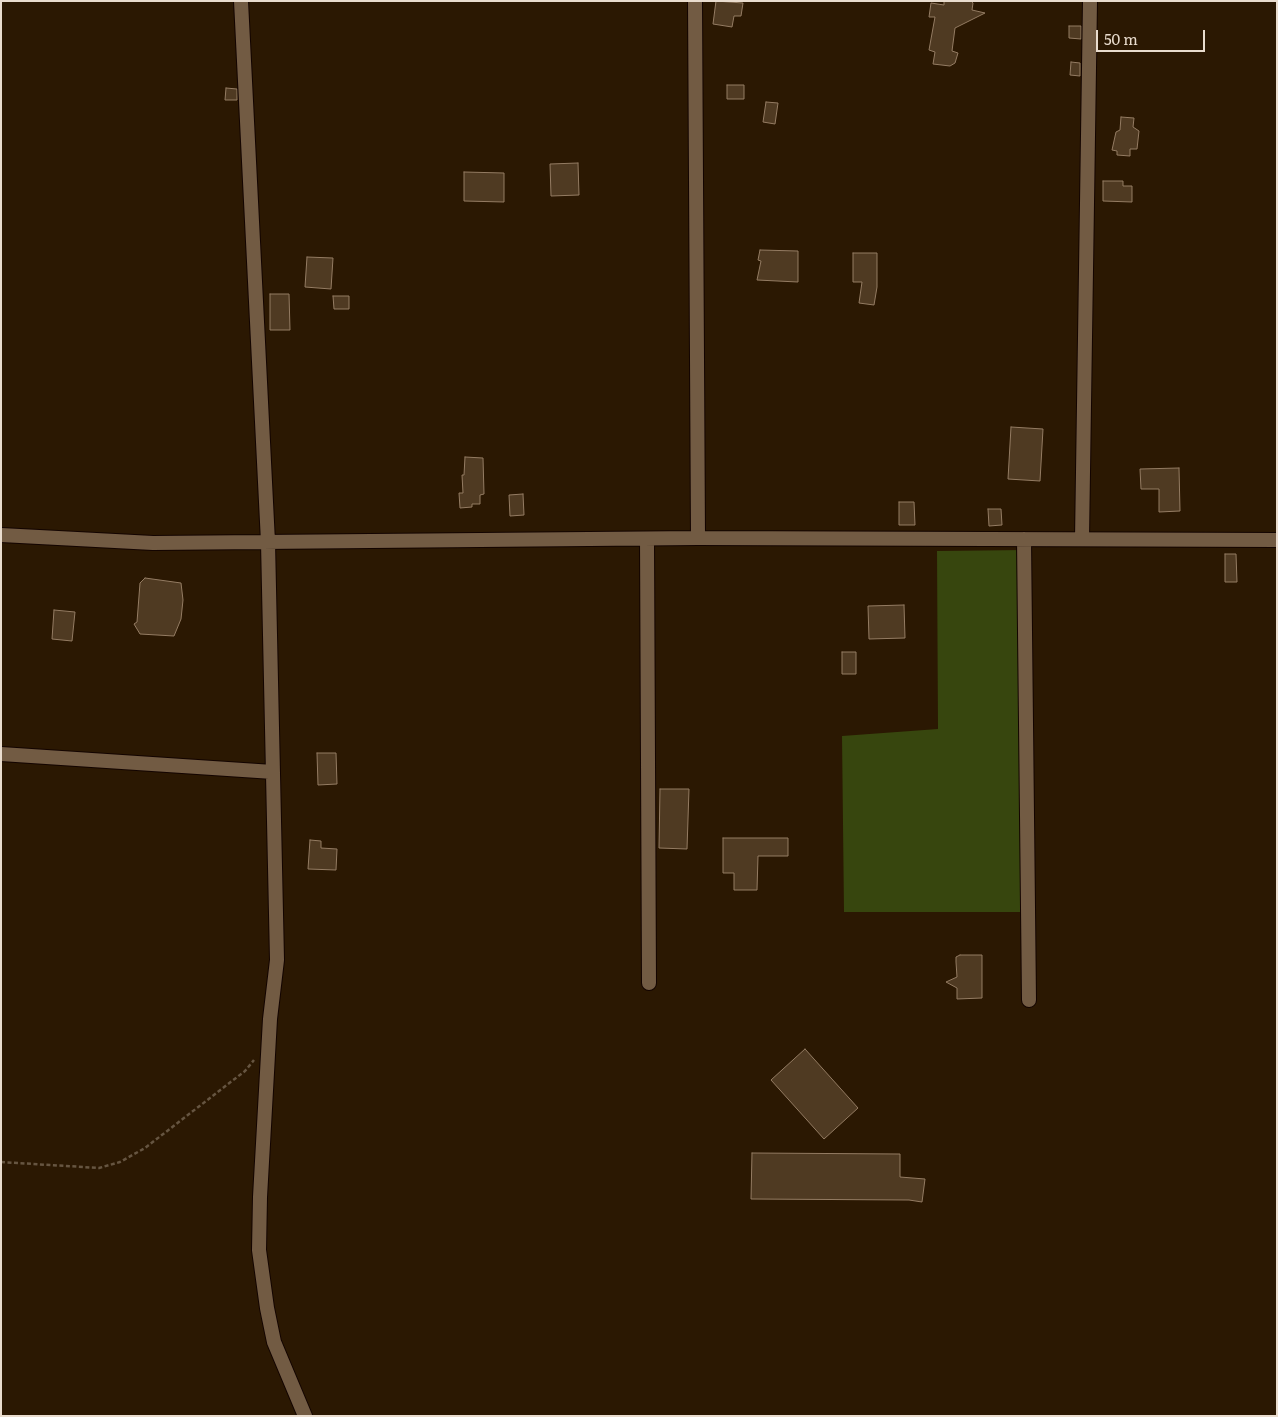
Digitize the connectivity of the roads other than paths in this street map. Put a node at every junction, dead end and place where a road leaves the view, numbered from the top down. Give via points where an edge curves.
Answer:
1 (241, 1) edge
2 (695, 1) edge
3 (1090, 1) edge
4 (1, 536) edge
5 (698, 538) junction
6 (647, 539) junction
7 (1024, 539) junction
8 (1082, 539) junction
9 (1277, 540) edge
10 (268, 542) junction
11 (1, 754) edge
12 (273, 772) junction
13 (649, 983) dead end
14 (1029, 1000) dead end
15 (305, 1416) edge

1 - 10 street
2 - 5 street
3 - 8 street
4 - 10 street via 153,542
5 - 6 street
5 - 7 street
6 - 10 street
6 - 13 street
7 - 8 street
7 - 14 street
8 - 9 street
10 - 12 street
11 - 12 street
12 - 15 street via 276,960 260,1198 260,1250 274,1342

